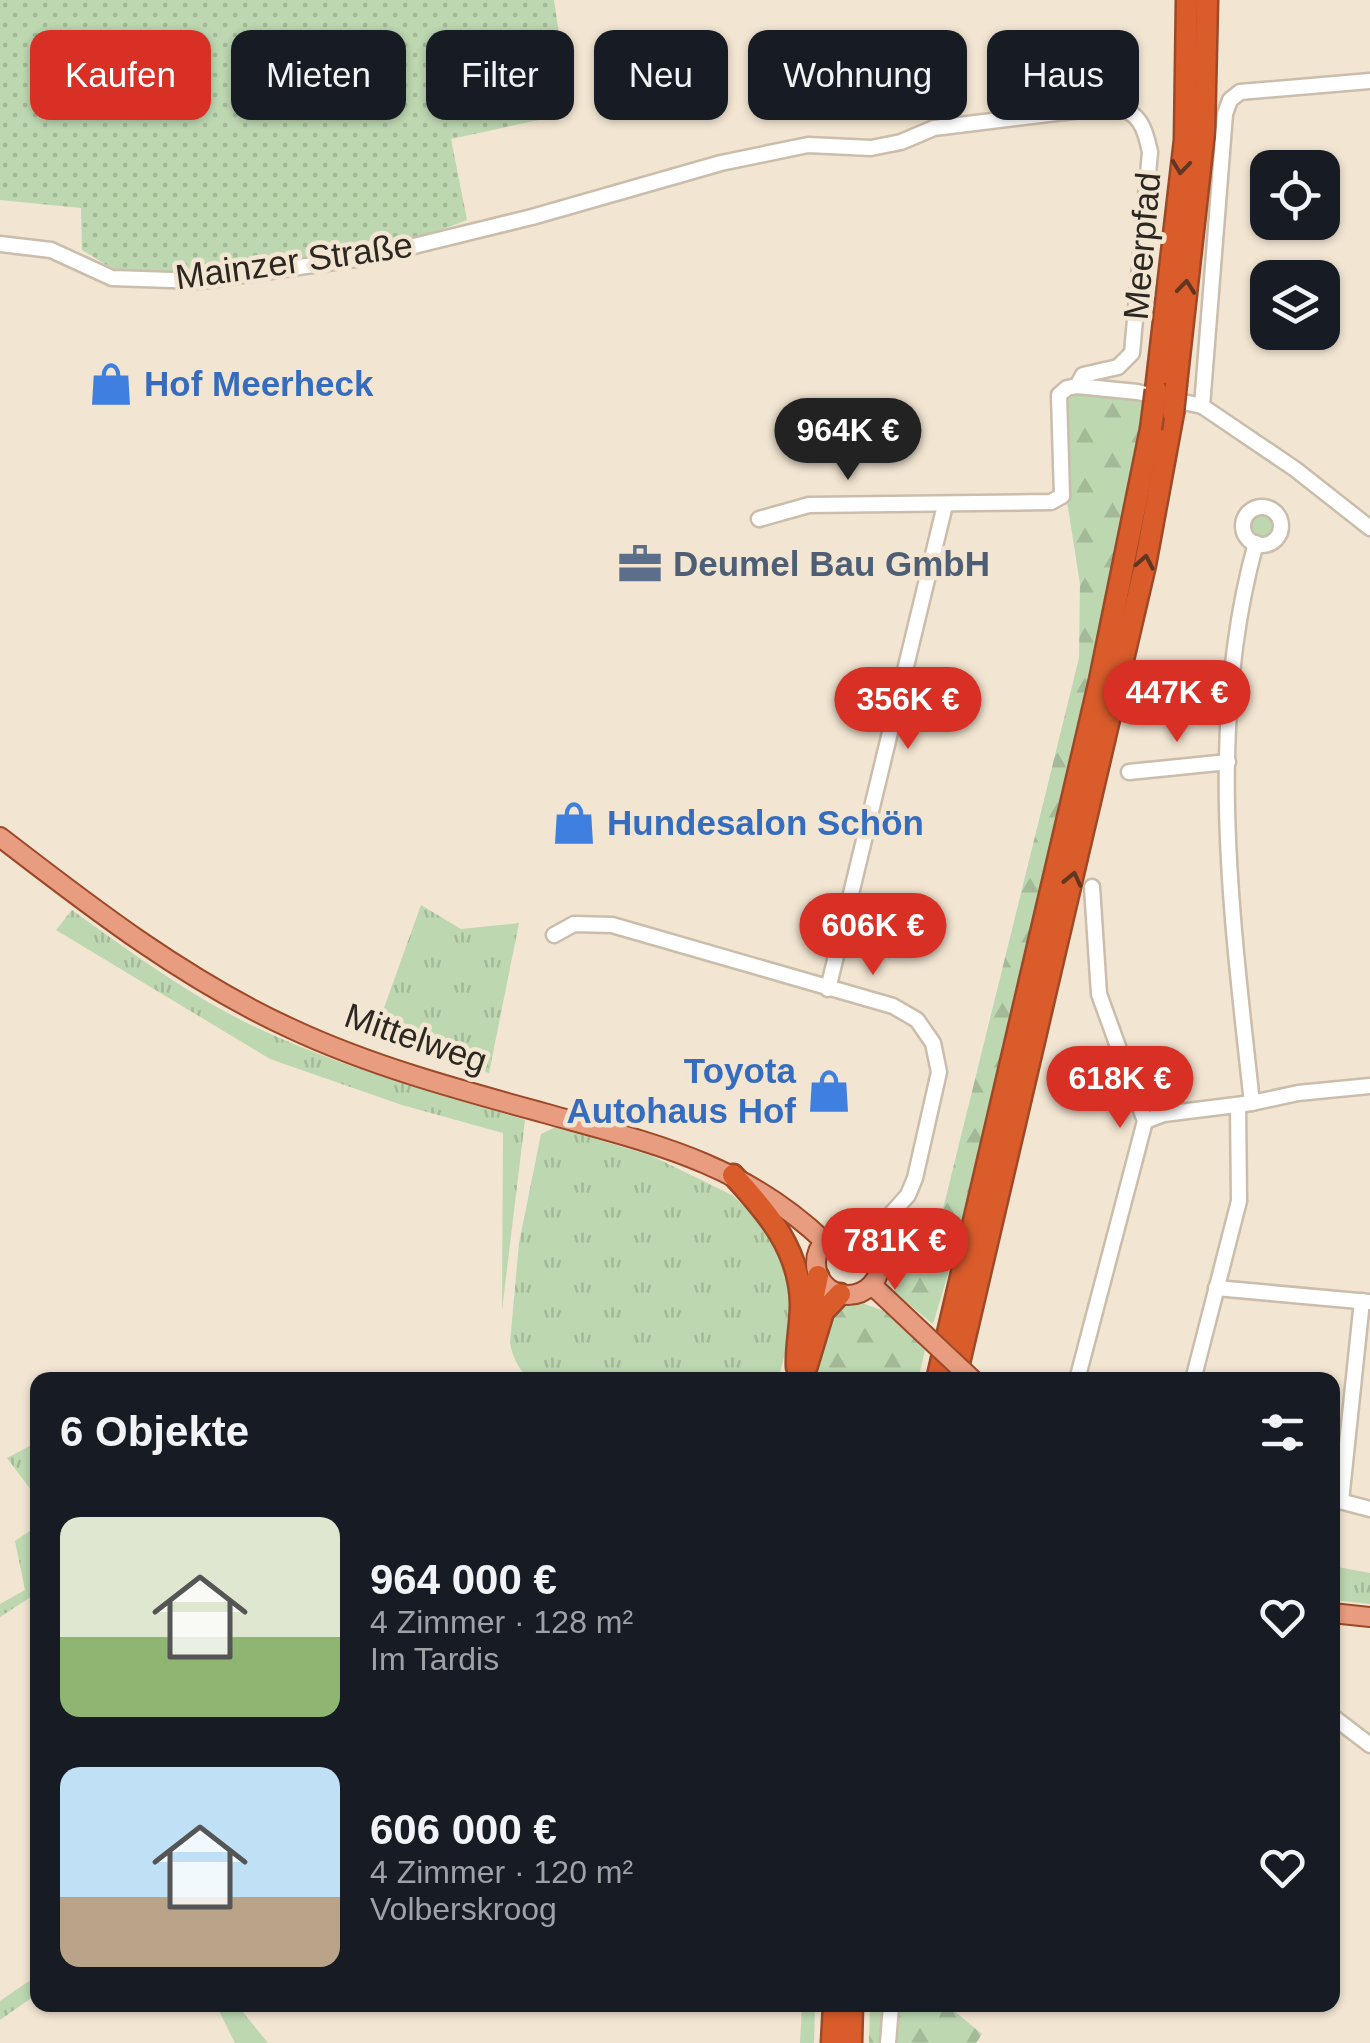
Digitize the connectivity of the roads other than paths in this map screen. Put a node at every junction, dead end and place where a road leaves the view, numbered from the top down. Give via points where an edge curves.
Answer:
1 (1187, 0) edge
2 (1208, 0) edge
3 (1370, 81) edge
4 (532, 217) joint
5 (0, 244) edge
6 (1077, 386) junction
7 (1166, 387) junction
8 (1202, 406) junction
9 (946, 505) junction
10 (759, 519) dead end
11 (1370, 528) edge
12 (1256, 544) dead end
13 (1228, 762) junction
14 (1130, 772) dead end
15 (5, 841) edge
16 (1092, 887) dead end
17 (554, 935) dead end
18 (828, 990) junction
19 (1370, 1086) edge
20 (1245, 1104) junction
21 (1145, 1121) junction
22 (733, 1175) junction
23 (869, 1239) junction
24 (824, 1241) junction
25 (818, 1276) junction
26 (872, 1284) junction
27 (1216, 1288) junction
28 (840, 1294) junction
29 (1366, 1302) edge
30 (798, 1372) edge
31 (799, 1372) edge
32 (800, 1372) edge
33 (939, 1372) edge
34 (956, 1372) edge
35 (964, 1372) edge
36 (1080, 1372) edge
37 (1194, 1372) edge
38 (1340, 1480) edge
39 (1340, 1501) edge
40 (1370, 1509) edge
41 (1340, 1615) edge
42 (1370, 1618) edge
43 (1340, 1722) edge
44 (1370, 1745) edge
45 (845, 2012) edge
46 (848, 2012) edge
47 (890, 2012) edge
48 (832, 2043) edge
49 (851, 2043) edge
50 (888, 2043) edge

1 -> 7 highway
7 -> 2 highway via 1204,132
3 - 8 street, Meerpfad via 1240,92 1230,100
4 - 5 street, Mainzer Straße via 369,257 200,280 112,278 51,250
4 - 6 street, Meerpfad via 808,145 871,148 934,128 1122,107 1145,127 1150,152 1132,353 1118,367 1082,375
6 - 8 street
6 - 9 street via 1059,396 1062,496 1052,502
7 - 33 highway, bridge via 1151,429 1100,680
34 -> 7 highway, bridge via 1140,584 1172,413
8 - 11 street
9 - 10 street via 808,505
9 - 18 street
12 - 13 street via 1231,670
13 - 14 street
13 - 20 street
15 - 22 main road, Mittelweg via 184,970 292,1030
16 - 21 street via 1099,994
17 - 18 street via 574,924 612,925
18 - 23 street via 893,1006 917,1020 933,1043 939,1072 916,1178
19 - 20 street
20 - 21 street
20 - 27 street via 1240,1201
21 - 36 street
22 - 24 main road, Mittelweg via 790,1210
22 - 30 highway via 793,1257 801,1299
23 - 24 main road via 850,1231
23 - 26 main road via 880,1261
24 - 25 main road via 816,1257
25 - 28 main road
25 - 31 highway
26 - 28 main road via 857,1294
26 - 35 main road, bridge
27 - 29 street
27 - 37 street
28 - 32 highway via 823,1312
29 - 38 street
39 - 40 street
41 - 42 main road
43 - 44 street
45 - 48 highway
46 - 49 highway
47 - 50 street

